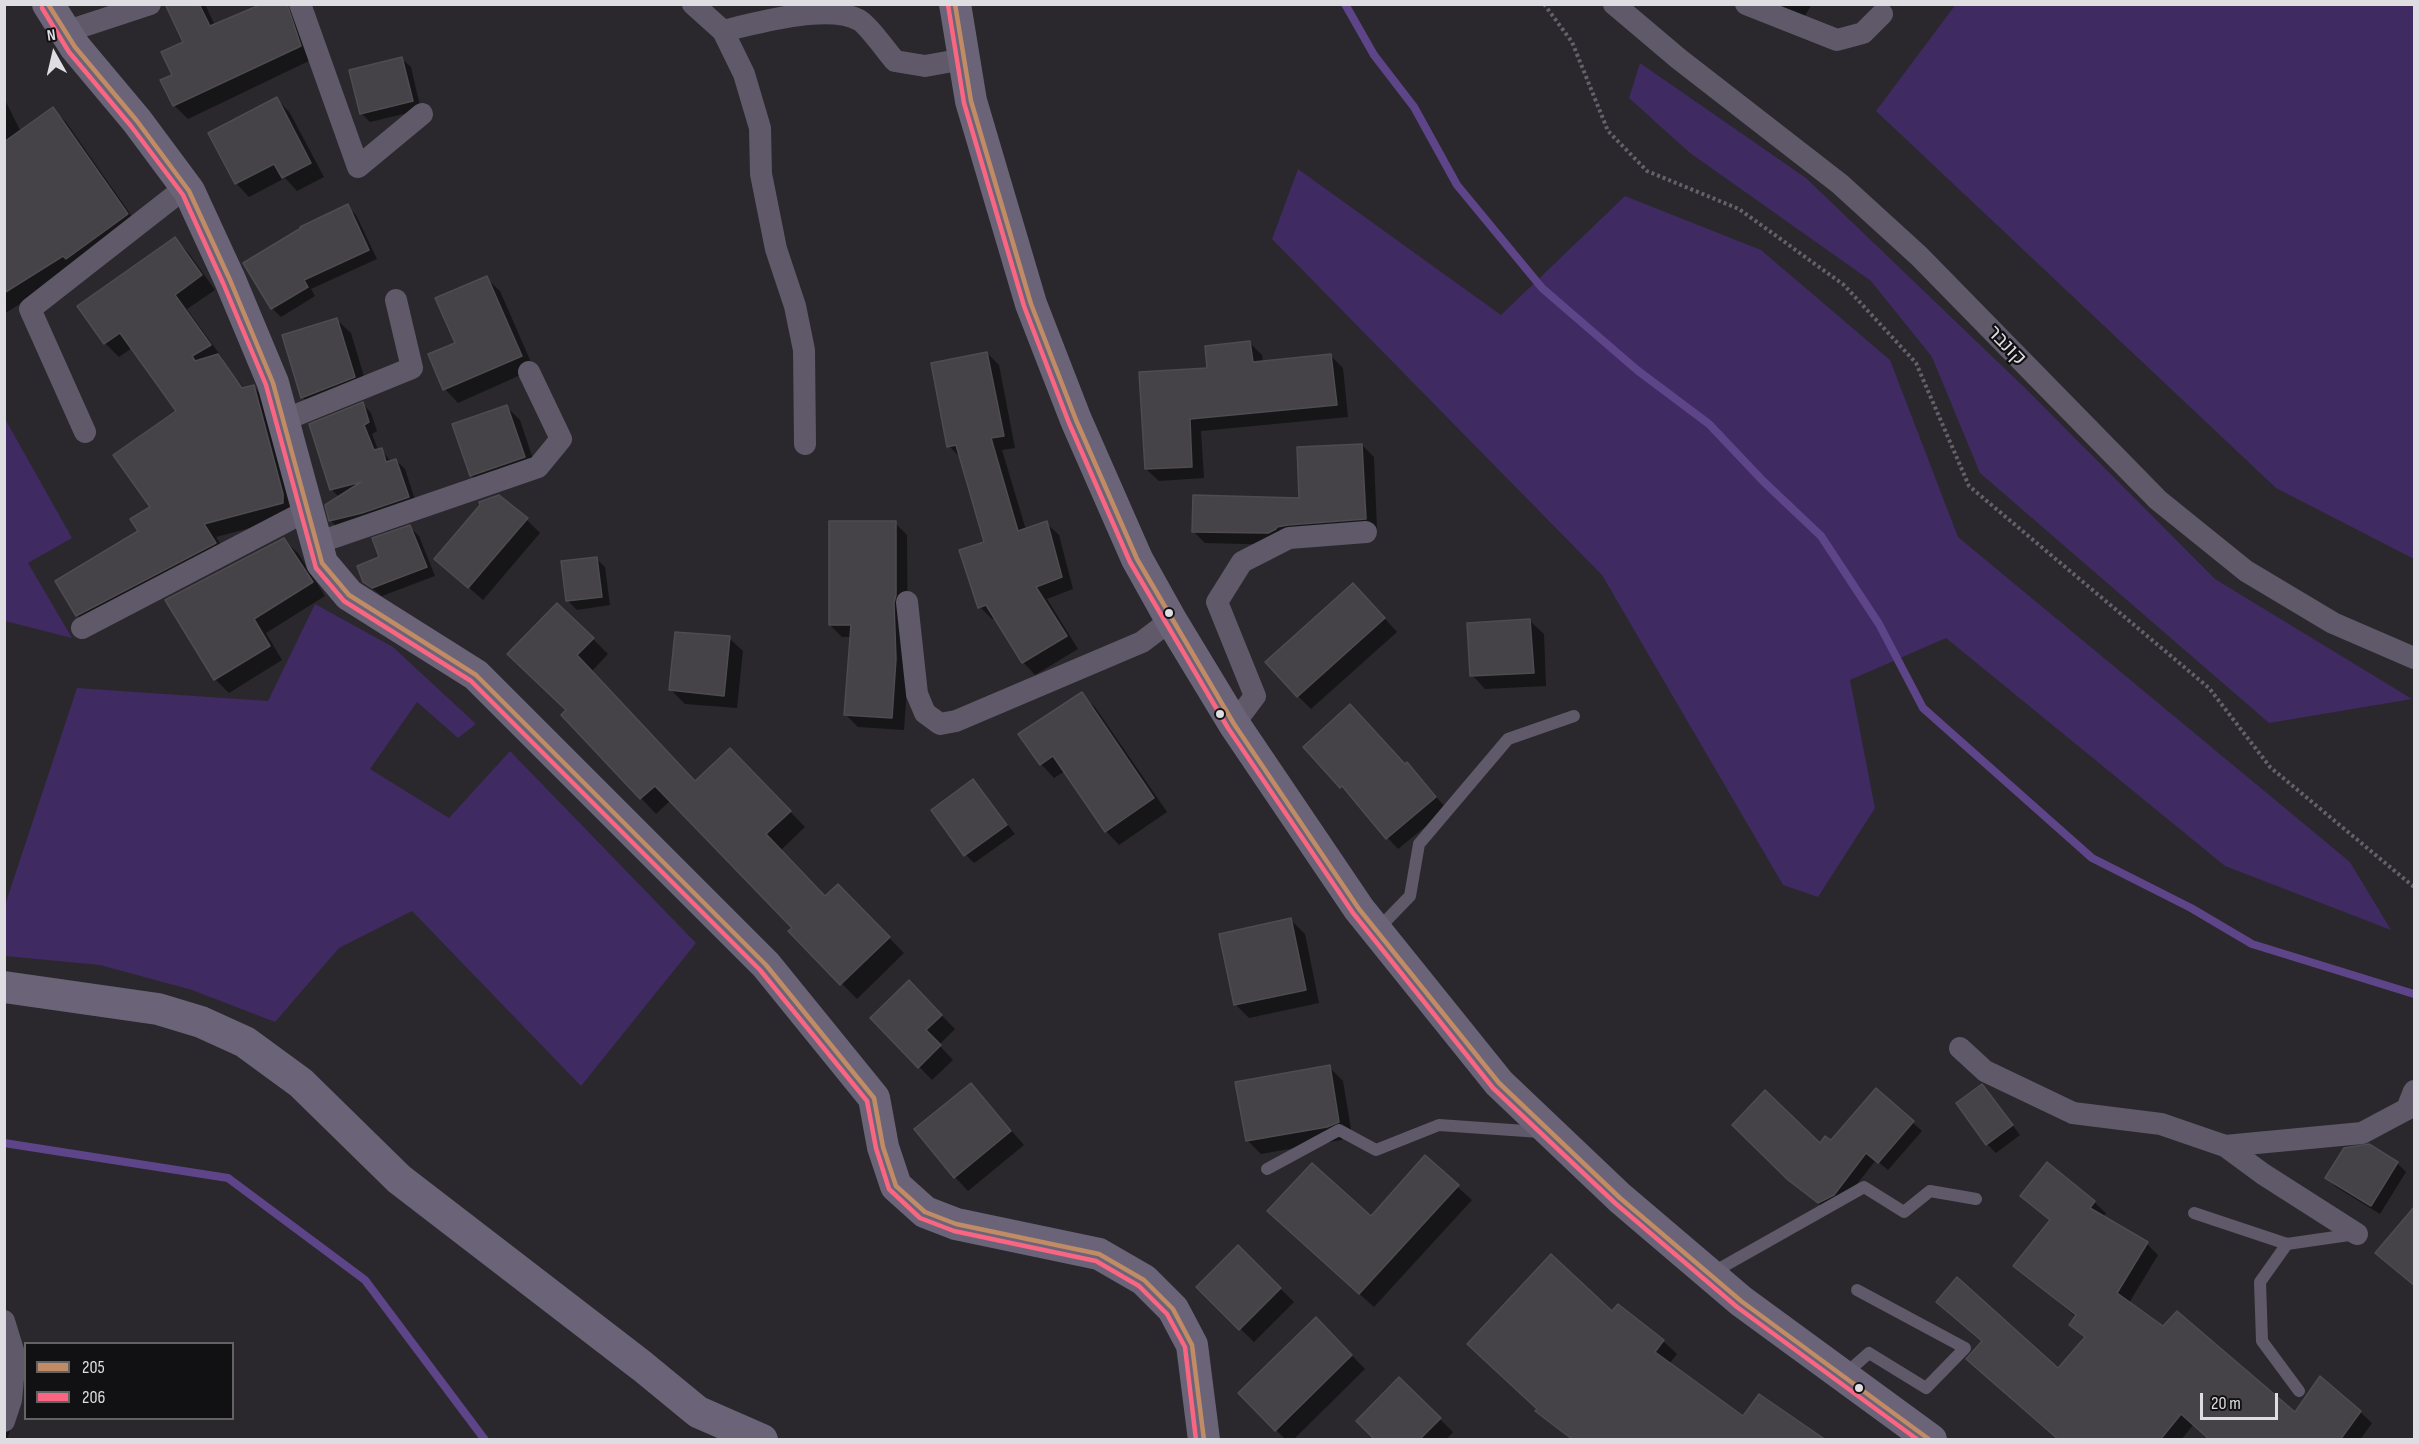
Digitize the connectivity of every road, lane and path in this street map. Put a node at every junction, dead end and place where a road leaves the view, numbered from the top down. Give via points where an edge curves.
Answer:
1 (48, 4) edge
2 (150, 4) edge
3 (300, 4) edge
4 (693, 4) edge
5 (955, 4) edge
6 (1544, 4) edge
7 (1614, 4) edge
8 (1746, 4) edge
9 (1882, 14) dead end
10 (723, 31) junction
11 (65, 32) junction
12 (964, 59) junction
13 (422, 114) dead end
14 (186, 187) junction
15 (396, 300) dead end
16 (529, 372) dead end
17 (284, 420) junction
18 (85, 432) dead end
19 (805, 444) dead end
20 (308, 510) junction
21 (1366, 532) dead end
22 (317, 543) junction
23 (907, 602) dead end
24 (1171, 620) junction
25 (82, 628) dead end
26 (2415, 658) edge
27 (1574, 716) dead end
28 (1234, 724) junction
29 (2415, 887) edge
30 (1376, 931) junction
31 (4, 987) edge
32 (1960, 1048) dead end
33 (2415, 1091) edge
34 (1551, 1132) junction
35 (2225, 1146) junction
36 (1267, 1169) dead end
37 (1976, 1199) dead end
38 (2194, 1213) dead end
39 (2357, 1234) joint
40 (2287, 1244) junction
41 (1709, 1274) junction
42 (1857, 1290) dead end
43 (4, 1320) edge
44 (1843, 1376) junction
45 (2300, 1391) dead end
46 (4, 1421) edge
47 (1915, 1435) edge
48 (762, 1440) edge
49 (1204, 1440) edge

1 - 11 street
2 - 11 street
3 - 13 street via 358,167
4 - 10 street
5 - 12 street
6 - 29 path via 1572,42 1608,131 1647,171 1739,210 1844,285 1916,363 1969,486 2209,688 2270,767
7 - 26 street, קונבר via 1679,60 1840,184 1919,256 2158,500 2246,571 2333,623
8 - 9 street via 1838,40 1863,33
10 - 12 street via 795,14 838,15 860,20 895,61 925,66
10 - 19 street via 744,74 760,128 761,174 776,249 802,339
11 - 14 street
12 - 24 street via 971,101 1031,304 1085,442 1137,559
14 - 17 street via 231,280
14 - 18 street via 30,309
15 - 17 street via 412,368
16 - 22 street via 561,439 538,467
17 - 20 street
20 - 22 street
20 - 25 street
21 - 28 street via 1289,538 1242,562 1217,602 1255,696
22 - 49 street via 322,563 349,595 476,675 766,965 874,1098 896,1186 925,1212 956,1224 1100,1254 1144,1280 1173,1309 1192,1345
23 - 24 street via 917,694 925,713 940,724 956,721 1142,642
24 - 28 street
27 - 30 lane via 1508,739 1419,844 1410,896
28 - 30 street
30 - 34 street via 1499,1083
31 - 48 street via 158,1009 201,1022 245,1042 302,1083 399,1179 698,1412
32 - 35 street via 1984,1071 2073,1113 2161,1124
33 - 35 street via 2407,1109 2362,1133
34 - 36 lane via 1439,1125 1376,1150 1340,1130
34 - 41 street
35 - 39 street
37 - 41 lane via 1930,1191 1904,1212 1864,1187
38 - 40 lane
39 - 40 lane
40 - 45 lane via 2260,1282 2262,1341
41 - 44 street
42 - 44 lane via 1965,1348 1926,1388 1869,1353
43 - 46 street via 15,1358 11,1400
44 - 47 street

